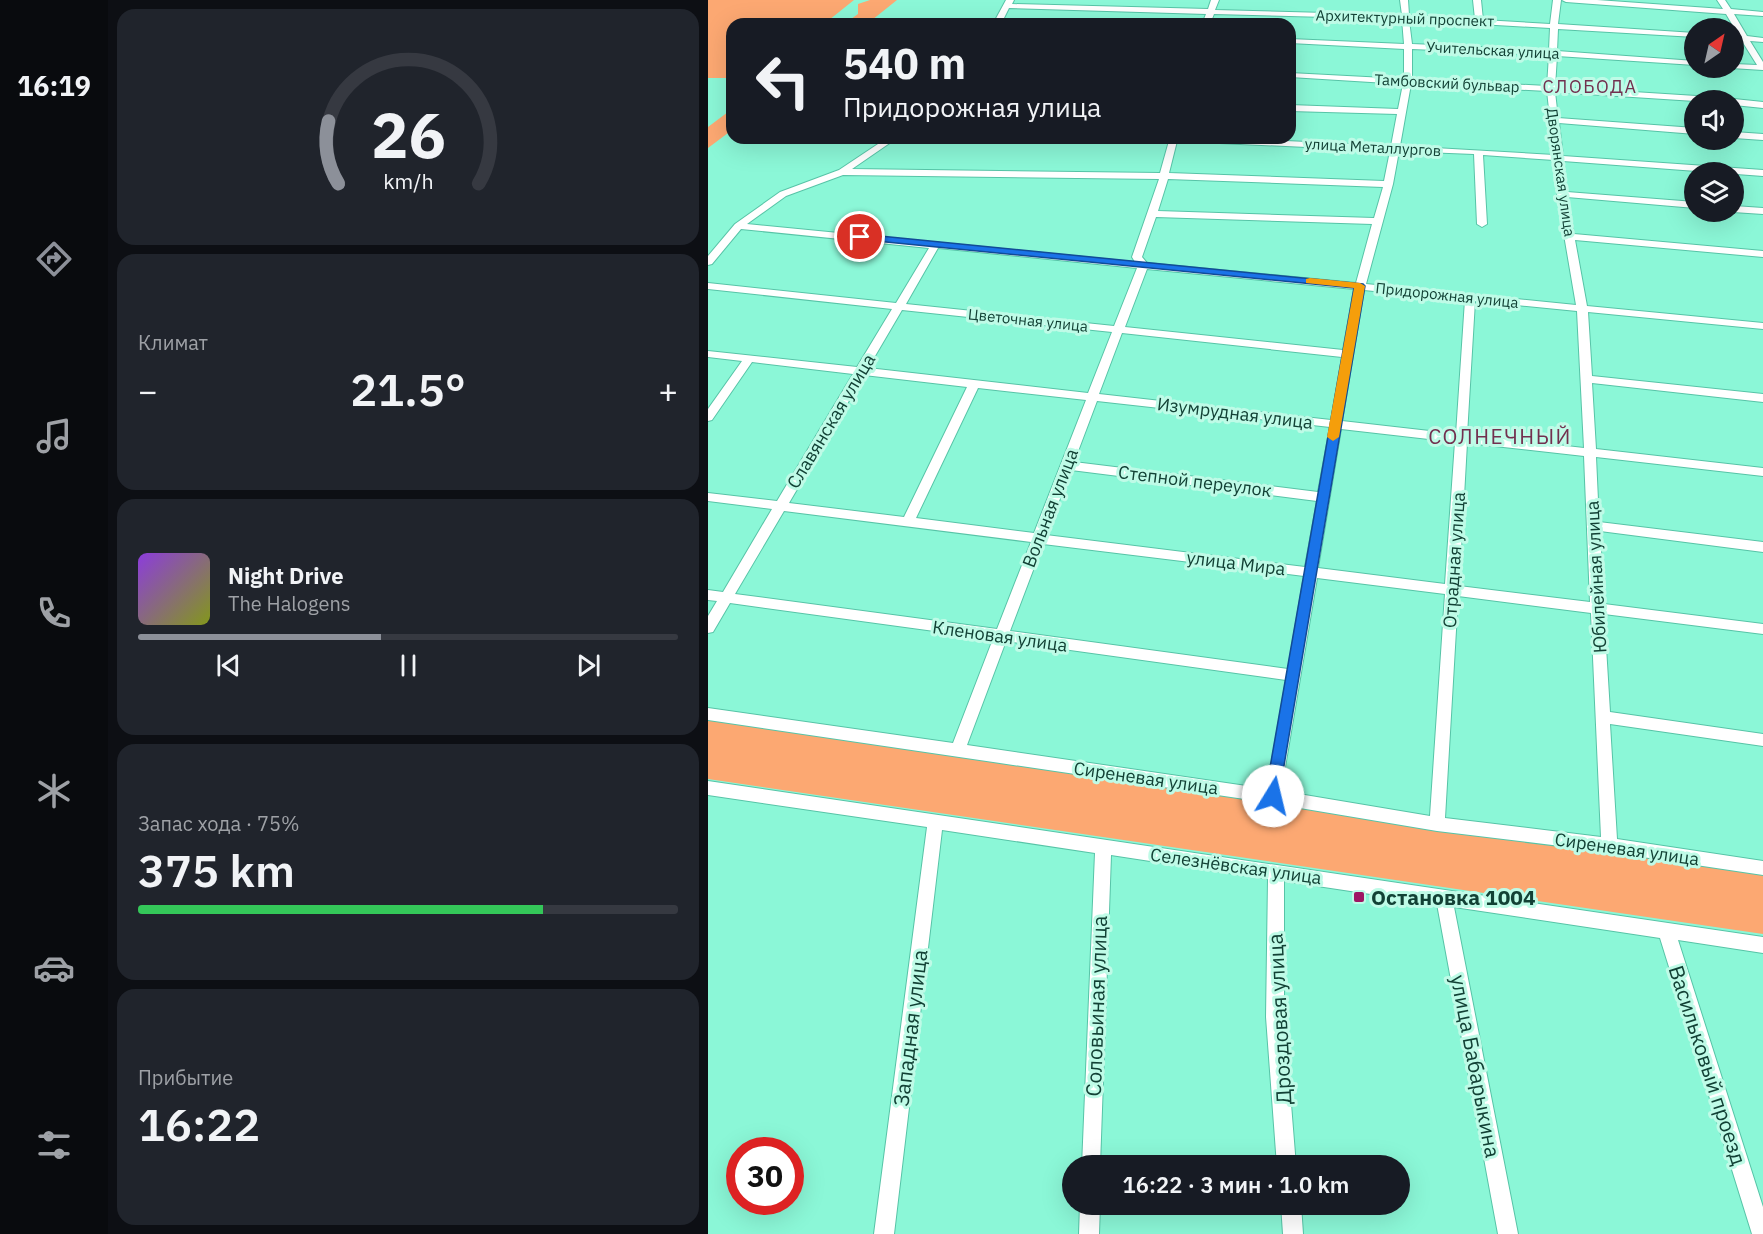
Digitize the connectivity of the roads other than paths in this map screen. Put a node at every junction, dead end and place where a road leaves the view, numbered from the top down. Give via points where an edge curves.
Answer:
1 (1215, 0) edge
2 (1404, 0) edge
3 (1478, 0) edge
4 (1557, 0) edge
5 (1566, 0) edge
6 (1721, 0) edge
7 (1008, 3) edge
8 (1211, 11) junction
9 (1729, 11) junction
10 (1763, 14) edge
11 (1405, 17) junction
12 (1000, 18) edge
13 (1208, 18) edge
14 (1479, 21) junction
15 (1555, 25) junction
16 (1684, 34) edge
17 (1746, 39) junction
18 (1763, 40) edge
19 (1296, 41) edge
20 (1408, 46) junction
21 (1554, 53) junction
22 (1684, 62) edge
23 (1744, 67) edge
24 (1763, 68) edge
25 (1296, 75) edge
26 (1408, 80) junction
27 (1551, 89) junction
28 (1684, 98) edge
29 (1744, 103) edge
30 (1763, 105) edge
31 (1296, 108) edge
32 (1401, 112) junction
33 (1554, 120) junction
34 (1684, 130) edge
35 (1744, 136) edge
36 (1763, 137) edge
37 (1296, 143) edge
38 (884, 144) edge
39 (1172, 144) edge
40 (1396, 148) junction
41 (1478, 152) junction
42 (1557, 157) junction
43 (842, 172) junction
44 (1763, 173) edge
45 (1163, 177) junction
46 (1388, 184) junction
47 (1562, 194) junction
48 (1684, 204) edge
49 (1744, 210) edge
50 (1763, 211) edge
51 (1152, 214) junction
52 (1377, 221) junction
53 (1482, 224) dead end
54 (738, 226) junction
55 (1570, 237) junction
56 (936, 244) junction
57 (1763, 254) edge
58 (708, 262) edge
59 (1143, 265) junction
60 (708, 286) edge
61 (1360, 286) junction
62 (1470, 297) junction
63 (900, 306) junction
64 (1582, 308) junction
65 (1763, 326) edge
66 (1119, 330) junction
67 (708, 354) edge
68 (1347, 354) junction
69 (749, 359) junction
70 (861, 371) junction
71 (1587, 379) junction
72 (975, 384) junction
73 (1092, 397) junction
74 (1763, 398) edge
75 (708, 417) edge
76 (1336, 424) junction
77 (1462, 439) junction
78 (1590, 453) junction
79 (1066, 465) junction
80 (1763, 472) edge
81 (708, 497) edge
82 (1323, 497) junction
83 (780, 506) junction
84 (908, 521) junction
85 (1593, 526) junction
86 (1038, 538) junction
87 (1763, 548) edge
88 (1310, 572) junction
89 (1451, 591) junction
90 (708, 595) edge
91 (726, 598) junction
92 (1596, 608) junction
93 (708, 628) edge
94 (1763, 629) edge
95 (1002, 636) junction
96 (1293, 675) junction
97 (708, 714) edge
98 (1604, 717) junction
99 (1763, 740) edge
100 (957, 751) junction
101 (708, 788) edge
102 (1273, 796) junction
103 (935, 822) junction
104 (1437, 824) junction
105 (1609, 845) junction
106 (1103, 846) junction
107 (1763, 868) edge
108 (1276, 872) junction
109 (1444, 898) junction
110 (1666, 930) junction
111 (1763, 945) edge
112 (1091, 1155) edge
113 (1286, 1155) edge
114 (1090, 1215) edge
115 (1292, 1215) edge
116 (884, 1234) edge
117 (1089, 1234) edge
118 (1293, 1234) edge
119 (1508, 1234) edge
120 (1762, 1234) edge

1 - 8 street
2 - 11 street
3 - 14 street
4 - 15 street, Дворянская улица
5 - 9 street
6 - 9 street
7 - 8 street, Архитектурный проспект
7 - 12 street
8 - 11 street, Архитектурный проспект
8 - 13 street
9 - 10 street
9 - 17 street
11 - 14 street, Архитектурный проспект
11 - 20 street
14 - 15 street, Архитектурный проспект
15 - 16 street, Архитектурный проспект
15 - 21 street, Дворянская улица
17 - 18 street
17 - 24 street
19 - 20 street, Учительская улица
20 - 21 street, Учительская улица
20 - 26 street
21 - 22 street, Учительская улица
21 - 27 street, Дворянская улица
23 - 24 street
25 - 26 street, Тамбовский бульвар
26 - 27 street, Тамбовский бульвар
26 - 32 street
27 - 28 street, Тамбовский бульвар
27 - 33 street, Дворянская улица
29 - 30 street
31 - 32 street
32 - 40 street
33 - 34 street
33 - 42 street, Дворянская улица
35 - 36 street
37 - 40 street, улица Металлургов
38 - 43 street
39 - 45 street
40 - 41 street, улица Металлургов
40 - 46 street
41 - 42 street, улица Металлургов
41 - 53 street
42 - 44 street
42 - 47 street, Дворянская улица
43 - 45 street
43 - 54 street via 783,194
45 - 46 street
45 - 51 street
46 - 52 street
47 - 48 street
47 - 55 street, Дворянская улица
49 - 50 street
51 - 52 street
51 - 59 street, Вольная улица via 1137,256
52 - 61 street
54 - 56 street, Придорожная улица
54 - 58 street
55 - 57 street
55 - 64 street, Дворянская улица
56 - 59 street, Придорожная улица
56 - 63 street, Славянская улица
59 - 61 street, Придорожная улица
59 - 66 street, Вольная улица
60 - 63 street, Цветочная улица
61 - 62 street, Придорожная улица
61 - 68 street
62 - 64 street, Придорожная улица
62 - 77 street, Отрадная улица
63 - 66 street, Цветочная улица
63 - 70 street, Славянская улица
64 - 65 street, Придорожная улица
64 - 71 street, Юбилейная улица
66 - 68 street, Цветочная улица
66 - 73 street, Вольная улица
67 - 69 street, Изумрудная улица
68 - 76 street
69 - 70 street, Изумрудная улица
69 - 75 street
70 - 72 street, Изумрудная улица
70 - 83 street, Славянская улица
71 - 74 street
71 - 78 street, Юбилейная улица
72 - 73 street, Изумрудная улица
72 - 84 street
73 - 76 street, Изумрудная улица
73 - 79 street, Вольная улица
76 - 77 street, Изумрудная улица
76 - 82 street
77 - 78 street, Изумрудная улица
77 - 89 street, Отрадная улица
78 - 80 street, Изумрудная улица
78 - 85 street, Юбилейная улица
79 - 82 street, Степной переулок
79 - 86 street, Вольная улица
81 - 83 street, улица Мира
82 - 88 street
83 - 84 street, улица Мира
83 - 91 street, Славянская улица
84 - 86 street, улица Мира
85 - 87 street
85 - 92 street, Юбилейная улица
86 - 88 street, улица Мира
86 - 95 street, Вольная улица
88 - 89 street, улица Мира
88 - 96 street
89 - 92 street, улица Мира
89 - 104 street, Отрадная улица
90 - 91 street, Кленовая улица
91 - 93 street, Славянская улица
91 - 95 street, Кленовая улица
92 - 94 street, улица Мира
92 - 98 street, Юбилейная улица
95 - 96 street, Кленовая улица
95 - 100 street, Вольная улица
96 - 102 street
97 - 100 street, Сиреневая улица
98 - 99 street
98 - 105 street, Юбилейная улица
100 - 102 street, Сиреневая улица
101 - 103 street, Селезнёвская улица
102 - 104 street, Сиреневая улица
103 - 106 street, Селезнёвская улица
103 - 116 street, Западная улица
104 - 105 street, Сиреневая улица
105 - 107 street, Сиреневая улица
106 - 108 street, Селезнёвская улица
106 - 112 street, Соловьиная улица
108 - 109 street, Селезнёвская улица
108 - 113 street, Дроздовая улица via 1275,1017
109 - 110 street, Селезнёвская улица
109 - 119 street, улица Бабарыкина
110 - 111 street, Селезнёвская улица
110 - 120 street, Васильковый проезд
114 - 117 street
115 - 118 street

